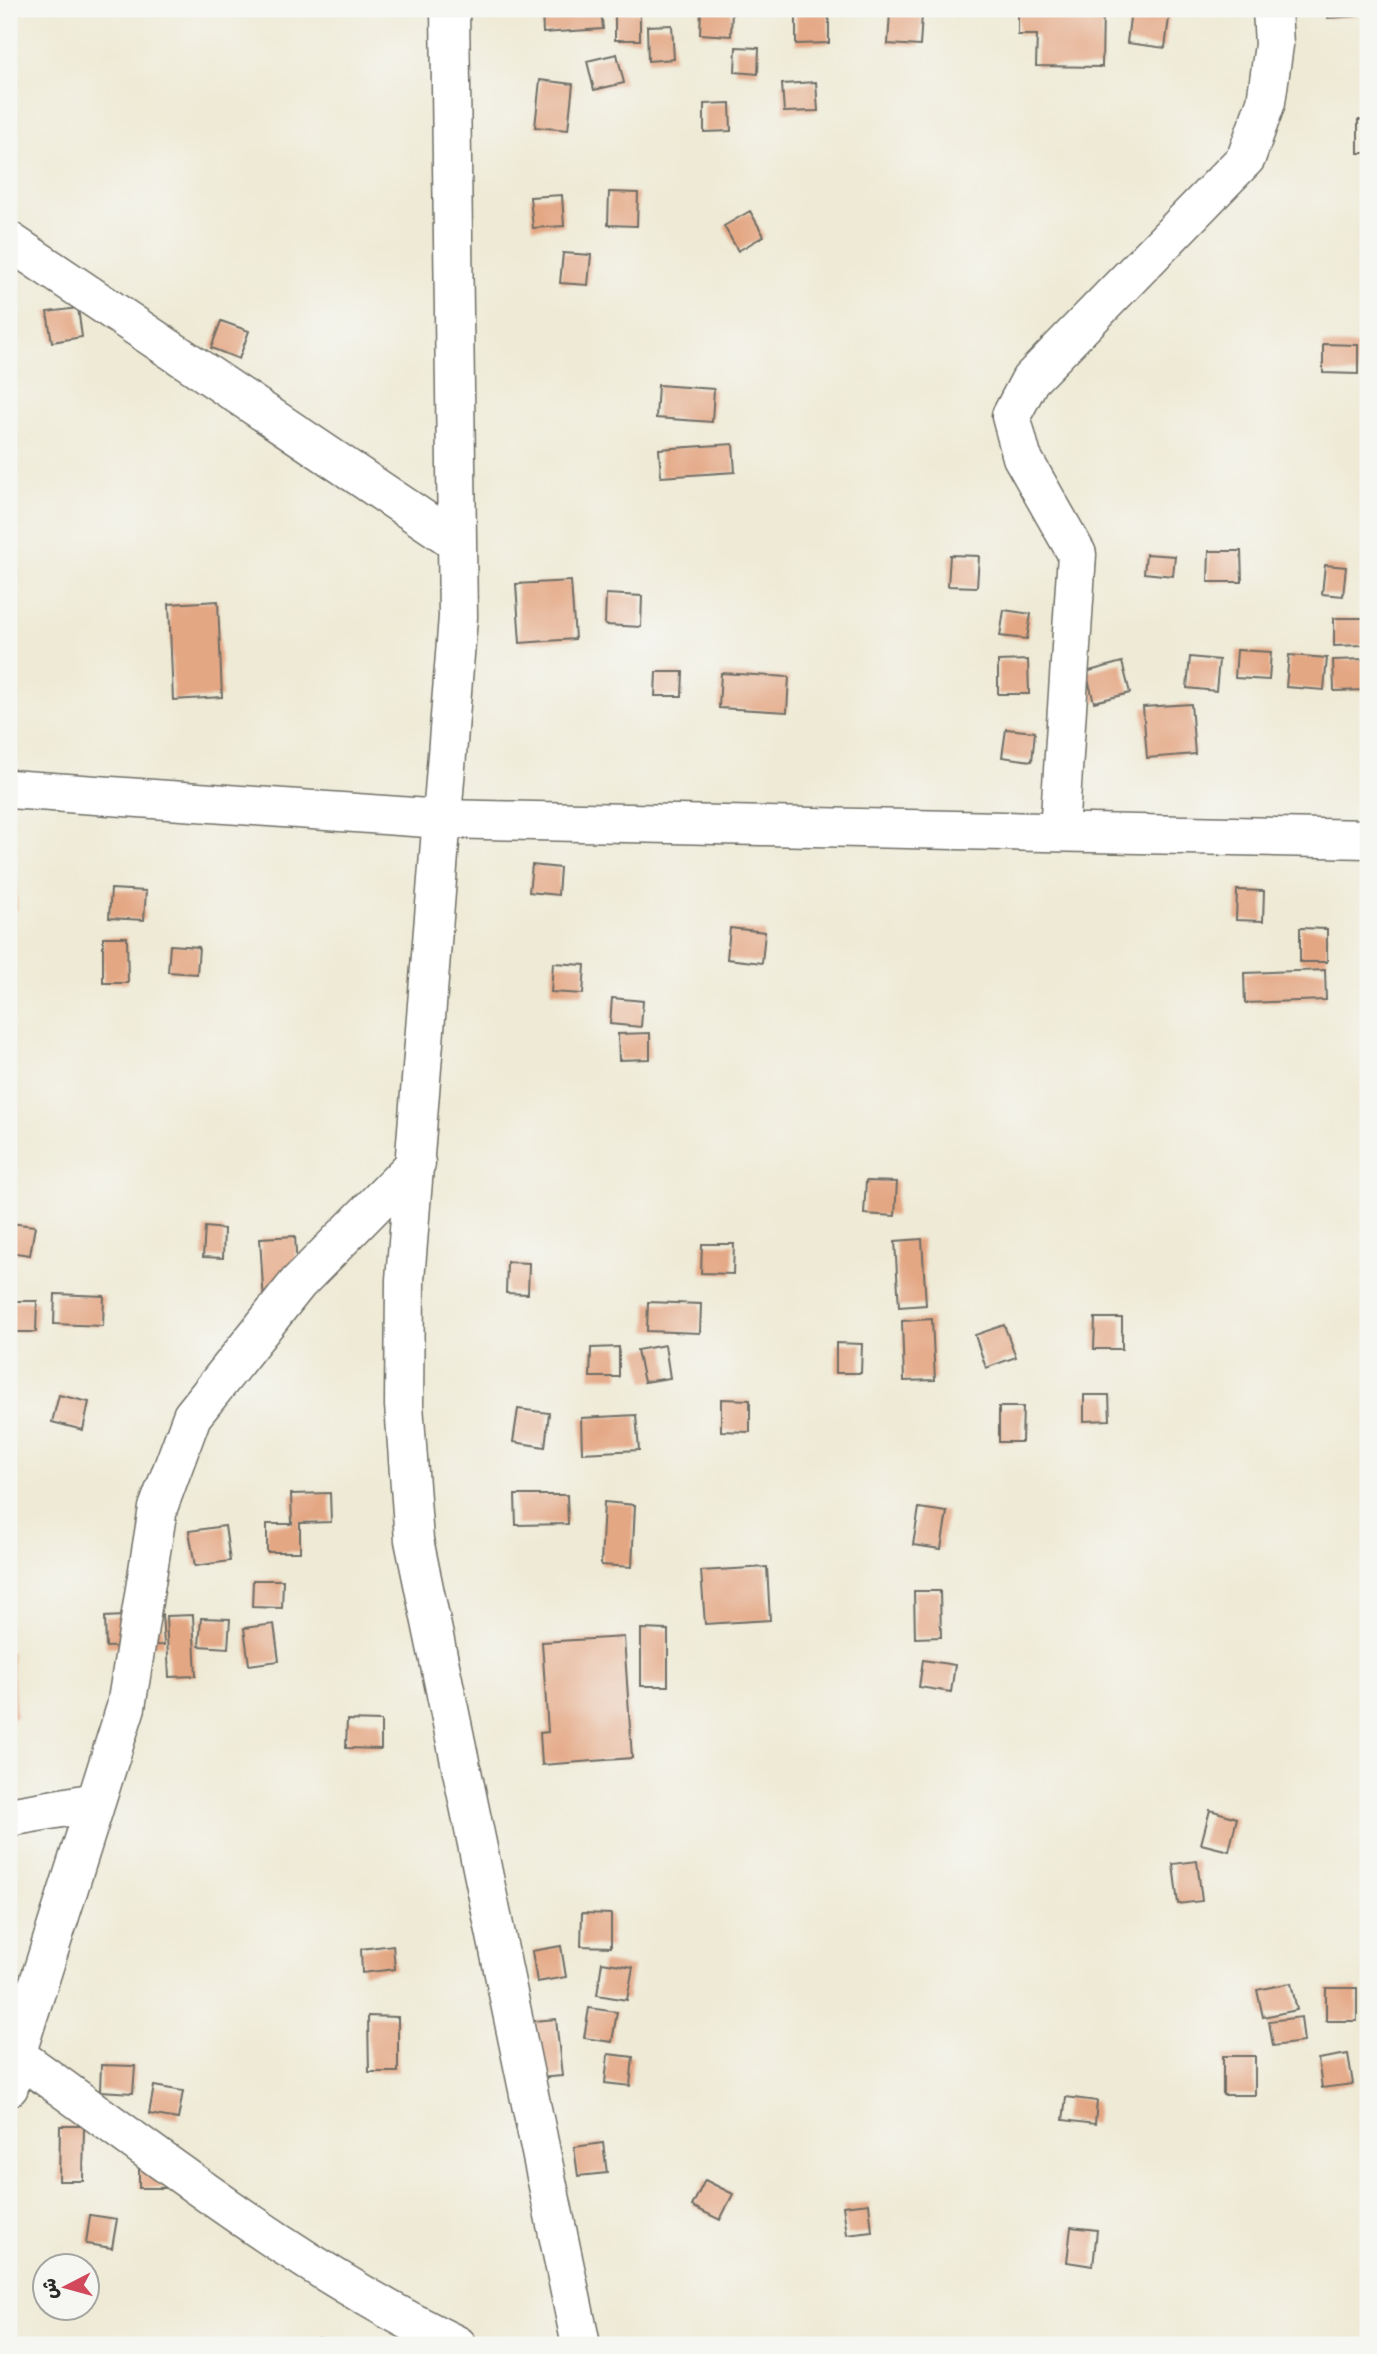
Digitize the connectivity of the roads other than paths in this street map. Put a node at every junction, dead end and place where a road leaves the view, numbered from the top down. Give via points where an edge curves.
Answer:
1 (450, 9) edge
2 (1272, 9) edge
3 (9, 241) edge
4 (457, 542) junction
5 (9, 789) edge
6 (442, 819) junction
7 (1059, 832) junction
8 (1368, 839) edge
9 (416, 1163) junction
10 (96, 1802) junction
11 (9, 1818) edge
12 (12, 2071) edge
13 (457, 2345) edge
14 (581, 2345) edge

1 - 4 street
2 - 7 street via 1274,45 1266,103 1246,158 1030,380 1011,416 1022,457 1077,554
3 - 4 street
4 - 6 street via 458,617
5 - 6 street
6 - 7 street
6 - 9 street
7 - 8 street
9 - 10 street via 298,1283 192,1416 158,1508 126,1707
9 - 14 street via 405,1280 404,1405 414,1540
10 - 11 street
10 - 12 street
12 - 13 street via 326,2271

